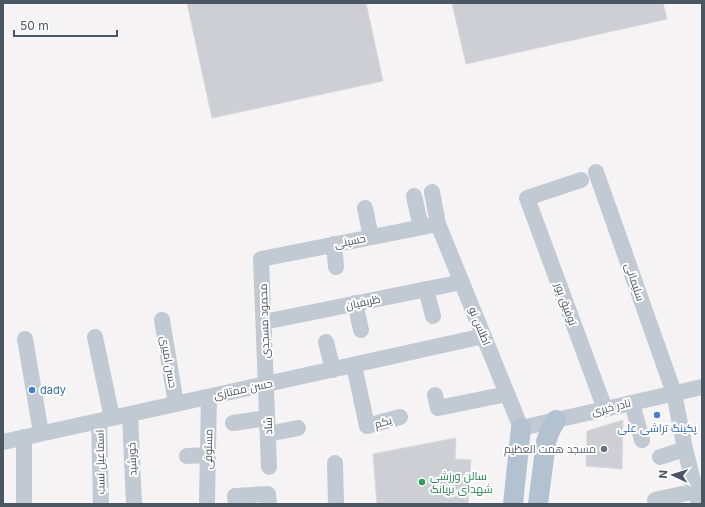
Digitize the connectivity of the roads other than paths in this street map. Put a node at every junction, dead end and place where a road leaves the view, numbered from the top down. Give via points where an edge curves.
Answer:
1 (596, 172) dead end
2 (581, 180) dead end
3 (432, 192) dead end
4 (414, 196) dead end
5 (366, 208) dead end
6 (438, 224) junction
7 (421, 227) junction
8 (371, 237) junction
9 (334, 244) junction
10 (261, 259) joint
11 (336, 267) dead end
12 (462, 282) junction
13 (426, 289) junction
14 (355, 303) junction
15 (433, 316) dead end
16 (162, 320) dead end
17 (264, 322) junction
18 (361, 330) dead end
19 (484, 336) junction
20 (95, 337) dead end
21 (25, 339) dead end
22 (326, 342) dead end
23 (354, 365) junction
24 (333, 370) junction
25 (266, 384) junction
26 (702, 387) edge
27 (674, 393) junction
28 (507, 394) junction
29 (209, 397) junction
30 (437, 402) dead end
31 (632, 403) junction
32 (176, 404) junction
33 (605, 409) junction
34 (130, 414) junction
35 (400, 417) dead end
36 (267, 418) junction
37 (105, 419) junction
38 (556, 420) junction
39 (233, 423) dead end
40 (298, 428) dead end
41 (521, 428) junction
42 (41, 433) junction
43 (268, 434) junction
44 (24, 437) junction
45 (642, 440) dead end
46 (3, 442) edge
47 (685, 449) junction
48 (208, 455) junction
49 (187, 456) dead end
50 (660, 457) dead end
51 (335, 463) dead end
52 (696, 463) edge
53 (269, 467) dead end
54 (697, 497) edge
55 (654, 500) dead end
56 (208, 501) dead end
57 (24, 504) edge
58 (100, 504) edge
59 (134, 504) edge
60 (236, 504) edge
61 (269, 504) edge
62 (336, 504) edge
63 (513, 504) edge
64 (538, 504) edge

1 - 27 street, سلیمانی
2 - 33 street, توفیق پور via 527,198
3 - 6 street
4 - 7 street
5 - 8 street
6 - 7 street, حسینی
6 - 12 street, اطلس نو
7 - 8 street, حسینی
8 - 9 street, حسینی
9 - 10 street, حسینی
9 - 11 street
10 - 17 street, محمود مسجدی
12 - 13 street, ظریفیان
12 - 19 street, اطلس نو
13 - 14 street, ظریفیان
13 - 15 street
14 - 17 street, ظریفیان
14 - 18 street
16 - 32 street, حسن امیری
17 - 25 street, محمود مسجدی
19 - 23 street, حسن ممتازی
19 - 28 street, اطلس نو
20 - 37 street, اسماعیل نسب
21 - 42 street
22 - 24 street
23 - 24 street, حسن ممتازی
23 - 35 street, یکم via 367,426
24 - 25 street, حسن ممتازی
25 - 29 street, حسن ممتازی
25 - 36 street, شاد
26 - 27 street, نادر خیری
27 - 31 street, نادر خیری
27 - 47 street, سلیمانی
28 - 30 street
28 - 41 street, اطلس نو
29 - 32 street, حسن ممتازی
29 - 48 street, مستوفی
31 - 33 street, نادر خیری
31 - 45 street
32 - 34 street, حسن ممتازی
33 - 38 street, نادر خیری
34 - 37 street, حسن ممتازی
34 - 59 street, خورشید
36 - 39 street
36 - 43 street, شاد
37 - 42 street, حسن ممتازی
37 - 58 street, اسماعیل نسب
38 - 41 street, نادر خیری
38 - 64 main road via 546,442
40 - 43 street
41 - 63 main road
42 - 44 street, حسن ممتازی
43 - 53 street, شاد
44 - 46 street, حسن ممتازی
44 - 57 street
47 - 50 street
47 - 52 street, سلیمانی
48 - 49 street
48 - 56 street, مستوفی
51 - 62 street
52 - 54 street, سلیمانی
54 - 55 street
60 - 61 street via 235,496 268,494

